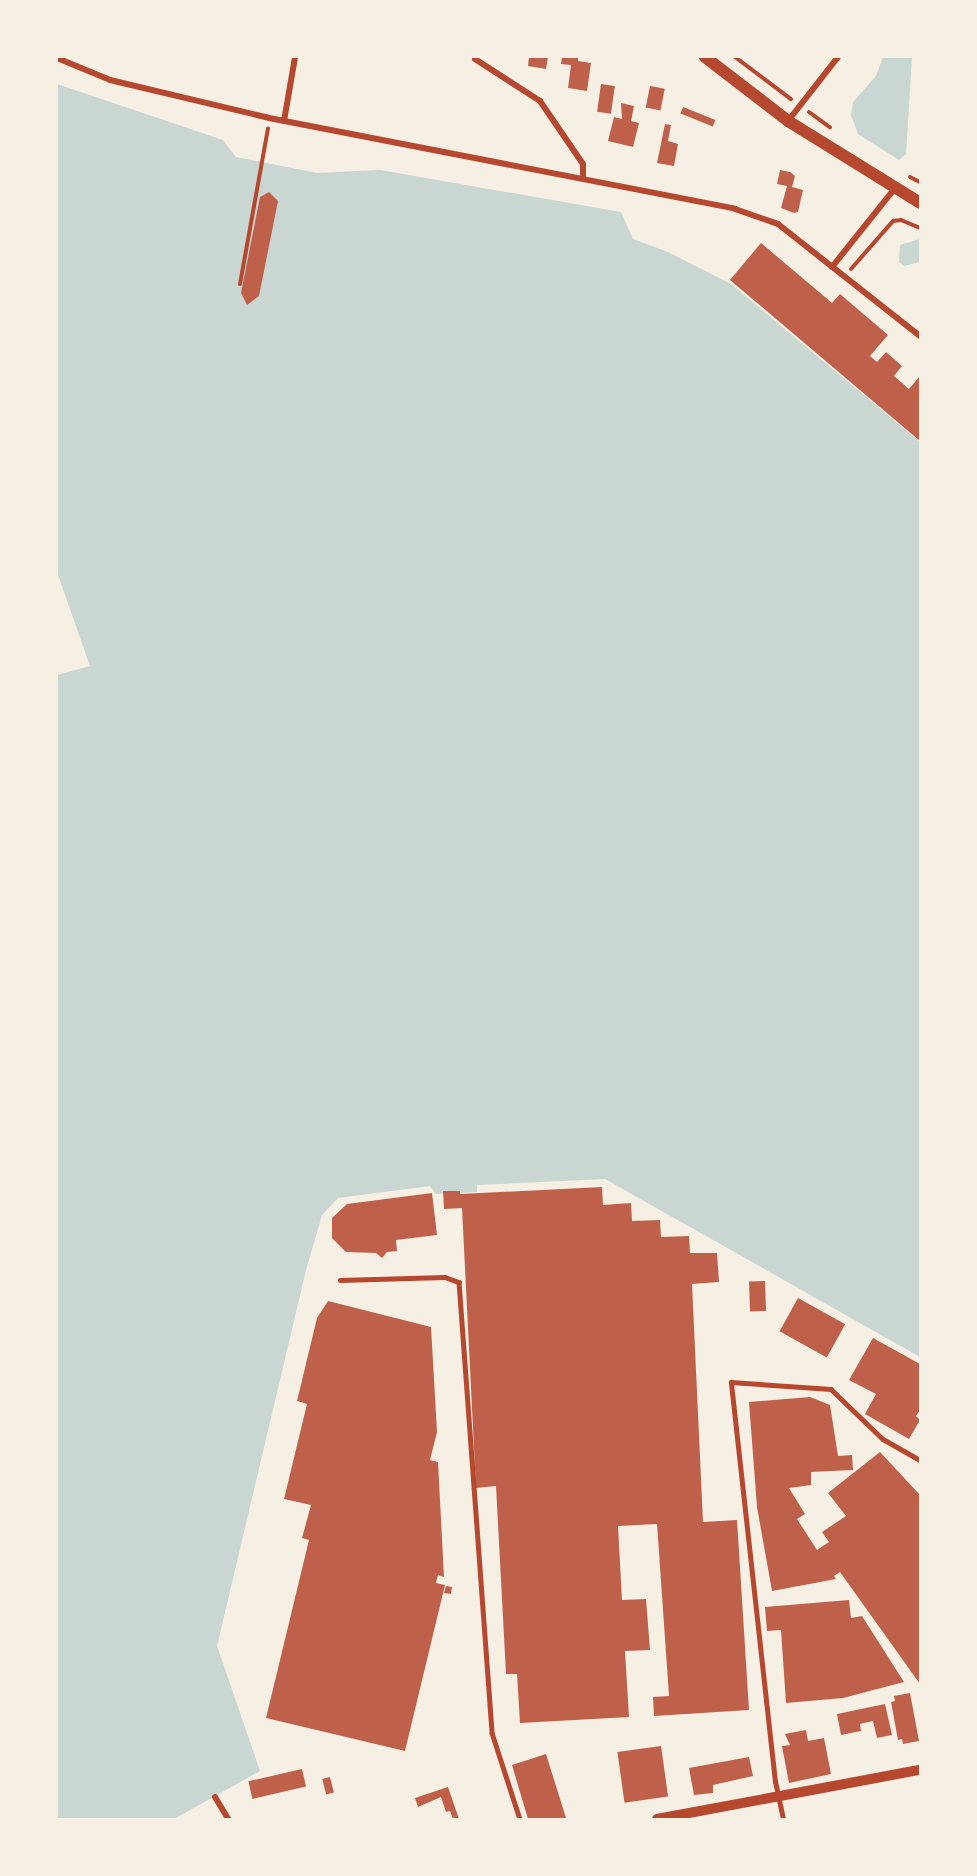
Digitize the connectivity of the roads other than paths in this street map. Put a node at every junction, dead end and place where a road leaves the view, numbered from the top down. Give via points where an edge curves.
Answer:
1 (295, 57) edge
2 (705, 57) edge
3 (838, 57) edge
4 (57, 58) edge
5 (475, 59) dead end
6 (284, 121) junction
7 (788, 121) junction
8 (583, 177) junction
9 (895, 188) junction
10 (920, 203) edge
11 (832, 267) junction
12 (920, 336) edge
13 (340, 1280) dead end
14 (920, 1460) edge
15 (920, 1770) edge
16 (215, 1797) dead end
17 (779, 1798) junction
18 (228, 1819) edge
19 (520, 1819) edge
20 (657, 1819) edge
21 (783, 1819) edge

1 - 6 street
2 - 7 main road
3 - 7 street
4 - 6 street via 110,80
5 - 8 street via 540,101 583,164
6 - 8 street
7 - 9 main road
8 - 11 street via 674,194 767,220 778,224
9 - 10 main road
9 - 11 street
11 - 12 street
13 - 19 lane via 445,1276 459,1282 492,1733
14 - 17 lane via 883,1438 831,1389 731,1382
15 - 17 street
16 - 18 street
17 - 20 street
17 - 21 lane

